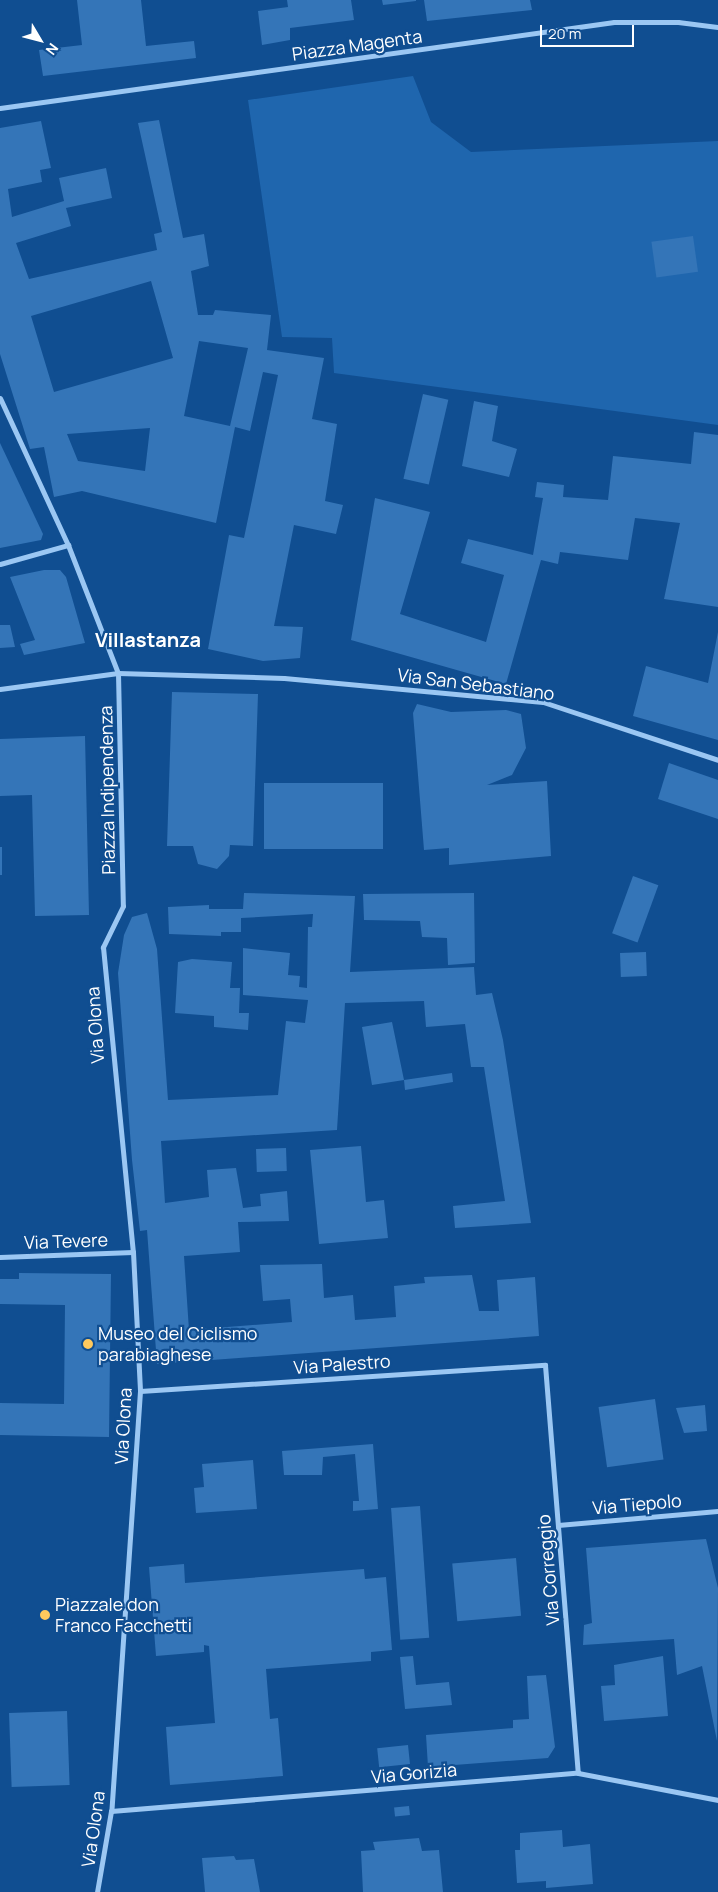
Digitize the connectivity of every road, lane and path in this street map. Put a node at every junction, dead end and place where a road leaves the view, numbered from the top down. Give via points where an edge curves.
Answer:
1 (718, 28) edge
2 (0, 108) edge
3 (0, 398) edge
4 (68, 545) junction
5 (0, 564) edge
6 (118, 673) junction
7 (0, 689) edge
8 (718, 760) edge
9 (123, 906) joint
10 (133, 1252) junction
11 (0, 1257) edge
12 (545, 1365) joint
13 (140, 1391) junction
14 (718, 1511) edge
15 (558, 1524) junction
16 (578, 1773) junction
17 (718, 1800) edge
18 (111, 1811) junction
19 (97, 1892) edge

1 - 2 street, Piazza Magenta via 664,21 614,22
3 - 4 street, Piazza Indipendenza
4 - 5 street
4 - 6 street, Piazza Indipendenza
6 - 7 street
6 - 8 street, Via San Sebastiano via 284,678 543,702
6 - 9 street, Piazza Indipendenza
9 - 10 street, Via Olona via 103,947
10 - 11 street, Via Tevere
10 - 13 street, Via Olona
12 - 13 street, Via Palestro
12 - 15 street, Via Correggio
13 - 18 street, Via Olona
14 - 15 street, Via Tiepolo
15 - 16 street, Via Correggio
16 - 17 street, Via Gorizia
16 - 18 street, Via Gorizia
18 - 19 street, Via Olona

